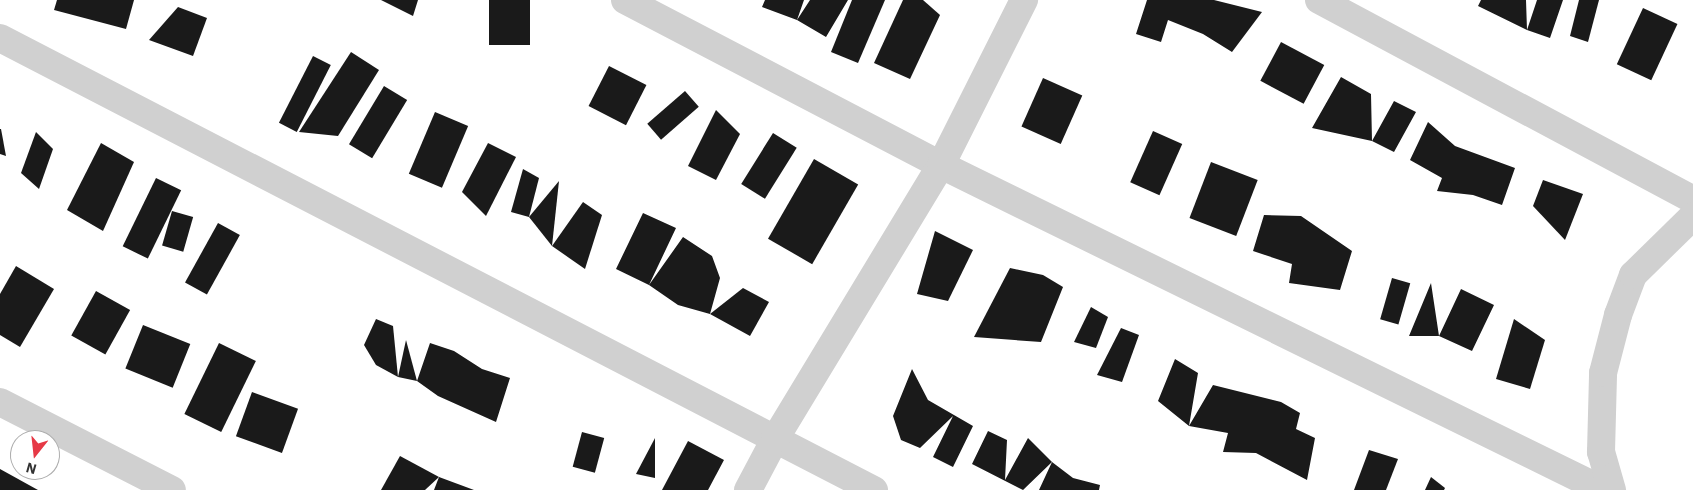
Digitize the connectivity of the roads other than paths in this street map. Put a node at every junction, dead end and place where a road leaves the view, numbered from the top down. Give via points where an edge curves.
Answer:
1 (625, 0) edge
2 (1024, 0) edge
3 (1319, 0) edge
4 (0, 38) edge
5 (941, 165) junction
6 (1693, 200) edge
7 (1693, 216) edge
8 (0, 402) edge
9 (775, 439) junction
10 (172, 490) edge
11 (748, 490) edge
12 (874, 490) edge
13 (1603, 490) edge
14 (1612, 490) edge

1 - 5 street
2 - 5 street
3 - 6 street
4 - 9 street
5 - 9 street
5 - 13 street
7 - 14 street via 1633,275 1618,315 1603,373 1600,452
8 - 10 street
9 - 11 street
9 - 12 street

